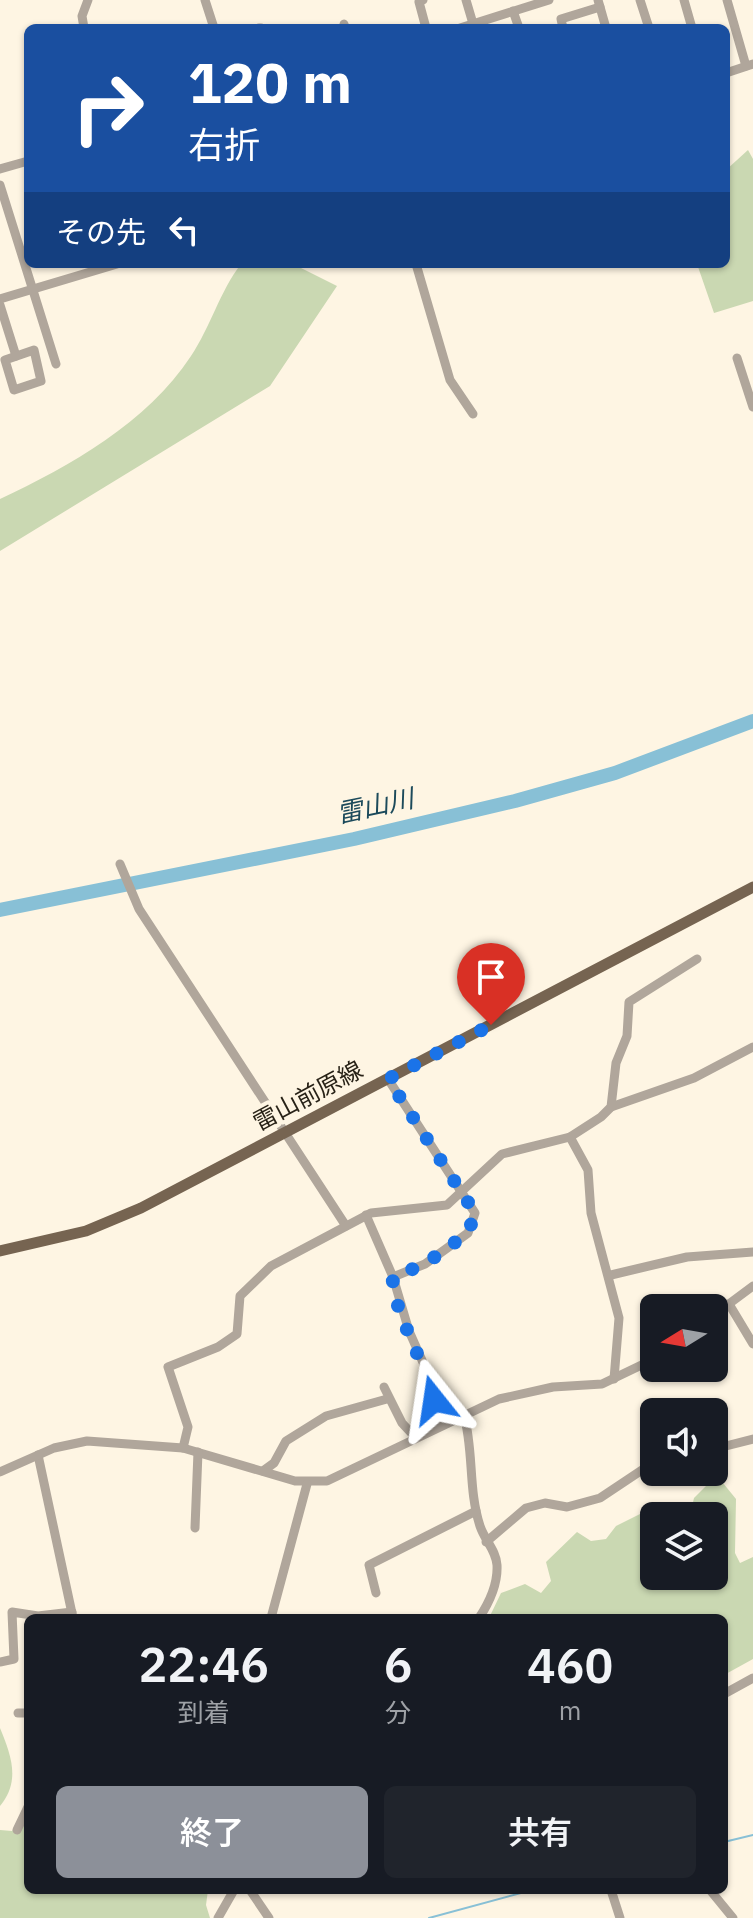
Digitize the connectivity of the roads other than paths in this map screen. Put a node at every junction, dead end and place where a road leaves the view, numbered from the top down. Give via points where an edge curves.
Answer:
1 (90, 0) edge
2 (205, 0) edge
3 (423, 0) edge
4 (466, 0) edge
5 (549, 0) edge
6 (640, 0) edge
7 (684, 0) edge
8 (727, 0) edge
9 (599, 3) edge
10 (513, 11) junction
11 (83, 24) edge
12 (213, 24) edge
13 (425, 24) edge
14 (473, 24) edge
15 (479, 24) edge
16 (518, 24) edge
17 (562, 24) edge
18 (605, 24) edge
19 (648, 24) edge
20 (691, 24) edge
21 (750, 65) edge
22 (730, 72) edge
23 (24, 162) edge
24 (0, 169) edge
25 (0, 185) edge
26 (24, 264) edge
27 (25, 268) edge
28 (104, 268) edge
29 (417, 268) edge
30 (32, 290) junction
31 (0, 302) edge
32 (16, 356) junction
33 (737, 358) dead end
34 (56, 364) dead end
35 (753, 407) edge
36 (473, 414) dead end
37 (120, 864) dead end
38 (753, 887) edge
39 (697, 959) dead end
40 (753, 1047) edge
41 (388, 1079) junction
42 (611, 1107) junction
43 (285, 1132) junction
44 (570, 1137) junction
45 (461, 1193) junction
46 (366, 1215) junction
47 (346, 1226) junction
48 (0, 1251) edge
49 (753, 1252) edge
50 (611, 1275) junction
51 (393, 1277) junction
52 (753, 1286) edge
53 (729, 1304) joint
54 (753, 1344) edge
55 (640, 1366) edge
56 (614, 1379) junction
57 (384, 1387) dead end
58 (387, 1399) junction
59 (464, 1415) junction
60 (438, 1425) junction
61 (415, 1437) junction
62 (753, 1439) edge
63 (728, 1445) edge
64 (183, 1448) junction
65 (198, 1452) junction
66 (38, 1455) junction
67 (263, 1471) junction
68 (640, 1471) edge
69 (0, 1472) edge
70 (307, 1484) junction
71 (476, 1511) junction
72 (195, 1528) dead end
73 (486, 1542) junction
74 (376, 1593) dead end
75 (25, 1614) edge
76 (72, 1614) edge
77 (272, 1614) edge
78 (481, 1614) edge
79 (0, 1662) edge
80 (753, 1678) edge
81 (728, 1692) edge
82 (24, 1815) edge
83 (17, 1830) dead end
84 (232, 1894) edge
85 (253, 1894) edge
86 (612, 1894) edge
87 (713, 1894) edge
88 (218, 1918) edge
89 (269, 1918) edge
90 (620, 1918) edge
91 (733, 1918) edge

1 - 11 street
2 - 12 street
3 - 13 street via 419,2
4 - 14 street
5 - 10 street
6 - 19 street
7 - 20 street
8 - 21 street
9 - 17 street via 561,19
9 - 18 street
10 - 15 street
10 - 16 street
21 - 22 street
23 - 24 street
25 - 26 street
27 - 30 street
28 - 30 street
29 - 36 street via 450,380
30 - 31 street
30 - 34 street
31 - 32 street
32 - 32 street via 5,360 14,390 41,381 34,350
33 - 35 street
37 - 43 street via 134,899
38 - 41 main road, 雷山前原線
39 - 42 street via 629,1002
40 - 42 street via 694,1078
41 - 43 main road, 雷山前原線
41 - 45 street
42 - 44 street
43 - 47 street
43 - 48 main road, 雷山前原線 via 112,1222
44 - 45 street via 502,1154
44 - 50 street via 588,1170 591,1213
45 - 46 street via 440,1208
45 - 51 street via 475,1213 468,1233 425,1264
46 - 47 street
46 - 51 street
47 - 64 street via 271,1266 248,1286 240,1296 237,1334 230,1340 168,1367 188,1427
49 - 50 street via 687,1257
50 - 56 street via 619,1318
51 - 60 street via 429,1376
52 - 53 street
53 - 54 street
55 - 56 street
56 - 59 street via 513,1395
57 - 58 street
58 - 61 street
58 - 67 street via 326,1416 286,1441
59 - 60 street
59 - 71 street
60 - 61 street
61 - 70 street via 347,1474
62 - 63 street
64 - 65 street
64 - 66 street via 87,1441
65 - 67 street
65 - 72 street
66 - 69 street
66 - 76 street
67 - 70 street
68 - 73 street via 600,1498 567,1507 545,1503 526,1508
70 - 77 street
71 - 73 street
71 - 74 street via 369,1565
73 - 78 street via 496,1553 497,1570
75 - 79 street via 12,1612 14,1659
80 - 81 street
82 - 83 street
84 - 88 street
85 - 89 street
86 - 90 street
87 - 91 street

